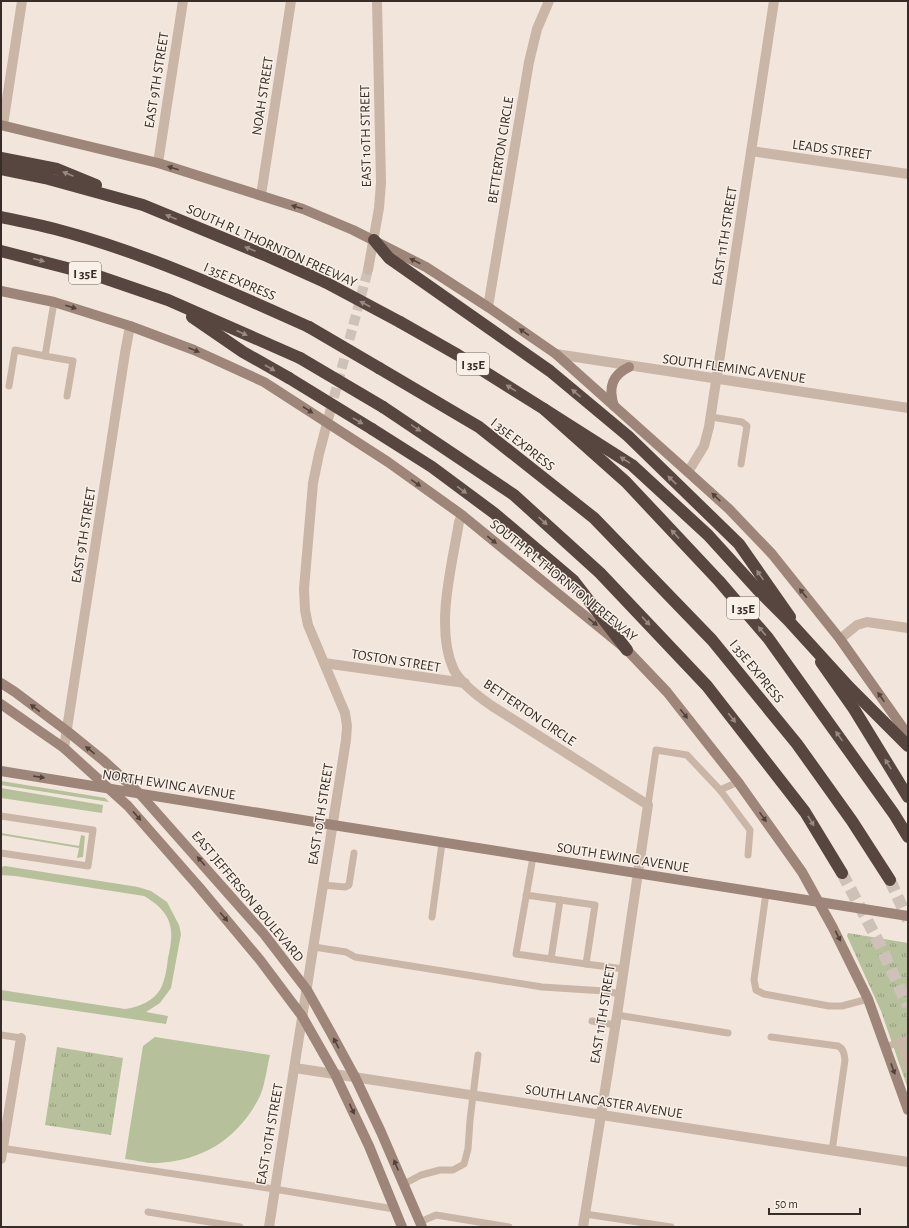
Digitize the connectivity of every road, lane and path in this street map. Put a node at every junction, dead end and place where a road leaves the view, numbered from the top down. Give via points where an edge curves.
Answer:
1 (22, 1) edge
2 (183, 1) edge
3 (291, 1) edge
4 (377, 1) edge
5 (549, 1) edge
6 (774, 1) edge
7 (2, 125) edge
8 (751, 151) junction
9 (1, 158) edge
10 (158, 163) junction
11 (1, 169) edge
12 (908, 174) edge
13 (261, 195) junction
14 (143, 205) junction
15 (1, 217) edge
16 (374, 240) junction
17 (1, 251) edge
18 (368, 270) tunnel mouth
19 (1, 291) edge
20 (168, 300) junction
21 (54, 302) junction
22 (488, 307) junction
23 (130, 326) junction
24 (556, 354) junction
25 (45, 356) junction
26 (629, 366) junction
27 (716, 378) junction
28 (9, 386) dead end
29 (67, 396) dead end
30 (614, 406) junction
31 (908, 408) edge
32 (544, 409) junction
33 (330, 412) tunnel mouth
34 (710, 417) junction
35 (327, 422) junction
36 (741, 464) dead end
37 (688, 472) junction
38 (462, 515) junction
39 (908, 628) edge
40 (840, 638) junction
41 (627, 650) junction
42 (324, 663) junction
43 (1, 683) edge
44 (465, 683) junction
45 (1, 704) edge
46 (907, 730) edge
47 (67, 731) junction
48 (908, 746) edge
49 (64, 748) junction
50 (1, 771) edge
51 (738, 782) junction
52 (110, 789) junction
53 (720, 790) junction
54 (140, 794) junction
55 (908, 797) edge
56 (648, 804) junction
57 (1, 816) edge
58 (333, 825) junction
59 (908, 837) edge
60 (442, 842) junction
61 (1, 853) edge
62 (354, 853) dead end
63 (748, 855) dead end
64 (533, 857) junction
65 (842, 873) tunnel mouth
66 (212, 874) junction
67 (638, 874) junction
68 (890, 880) tunnel mouth
69 (323, 884) junction
70 (199, 886) junction
71 (766, 893) junction
72 (526, 895) junction
73 (560, 900) junction
74 (819, 902) junction
75 (908, 916) edge
76 (432, 917) dead end
77 (314, 947) junction
78 (551, 959) junction
79 (586, 964) junction
80 (624, 969) junction
81 (306, 990) junction
82 (620, 994) junction
83 (868, 999) junction
84 (302, 1016) junction
85 (616, 1020) junction
86 (592, 1021) dead end
87 (728, 1033) dead end
88 (1, 1035) edge
89 (771, 1037) dead end
90 (21, 1038) joint
91 (908, 1039) edge
92 (900, 1041) junction
93 (886, 1048) junction
94 (478, 1055) dead end
95 (295, 1068) junction
96 (908, 1069) edge
97 (335, 1074) junction
98 (355, 1077) junction
99 (473, 1095) junction
100 (908, 1110) edge
101 (600, 1114) junction
102 (4, 1131) edge
103 (2, 1148) edge
104 (832, 1151) junction
105 (1, 1159) edge
106 (908, 1162) edge
107 (404, 1184) junction
108 (274, 1189) junction
109 (394, 1209) junction
110 (148, 1212) dead end
111 (585, 1214) junction
112 (421, 1224) edge
113 (240, 1227) edge
114 (269, 1227) edge
115 (402, 1227) edge
116 (509, 1227) edge
117 (583, 1227) edge
118 (671, 1227) edge

1 - 7 street
2 - 10 street, EAST 9TH STREET
3 - 13 street, NOAH STREET
4 - 16 street, EAST 10TH STREET via 381,183
5 - 22 street, BETTERTON CIRCLE via 537,29 528,62
6 - 8 street, EAST 11TH STREET
7 - 10 main road
8 - 12 street, LEADS STREET
8 - 27 street, EAST 11TH STREET
14 -> 9 highway via 56,169
13 -> 10 main road
11 - 14 highway, SOUTH R L THORNTON FREEWAY / I 35E via 46,178
16 -> 13 main road via 334,221
32 -> 14 highway, SOUTH R L THORNTON FREEWAY / I 35E, bridge via 458,355 325,282
15 - 68 highway, I 35E EXPRESS, bridge via 54,229 110,246 228,290 310,327 478,427 594,518 712,640 797,744
16 - 18 street, EAST 10TH STREET
22 -> 16 main road via 426,266
55 -> 16 highway via 854,709 739,544 628,436 550,371 389,258
17 -> 20 highway, SOUTH R L THORNTON FREEWAY / I 35E via 98,276
19 - 21 main road, SOUTH R L THORNTON FREEWAY
20 -> 41 highway, bridge via 243,352 432,467 494,513 573,580
20 -> 65 highway, SOUTH R L THORNTON FREEWAY / I 35E, bridge via 300,358 383,407 514,495 600,573 712,693 805,812
21 -> 23 main road, SOUTH R L THORNTON FREEWAY
21 - 25 lane
24 -> 22 main road
23 -> 35 main road, SOUTH R L THORNTON FREEWAY via 194,350 264,382
23 - 47 street, EAST 9TH STREET
24 - 26 street, SOUTH FLEMING AVENUE
24 - 30 main road
25 - 28 lane via 15,350
25 - 29 lane via 73,361
26 - 27 street, SOUTH FLEMING AVENUE
26 - 30 main road via 621,370 613,381 610,395
27 - 31 street, SOUTH FLEMING AVENUE
27 - 34 street, EAST 11TH STREET
30 - 37 main road
48 -> 32 highway, bridge via 849,687 708,535 632,465
59 -> 32 highway, SOUTH R L THORNTON FREEWAY / I 35E via 768,638 719,581 626,482
33 - 35 street, EAST 10TH STREET
34 - 36 lane via 742,422 747,426
34 - 37 street, EAST 11TH STREET via 704,446
35 -> 38 main road, SOUTH R L THORNTON FREEWAY
35 - 42 street, EAST 10TH STREET via 313,482 304,588 308,625
40 -> 37 main road via 772,554 729,509
38 -> 41 main road, SOUTH R L THORNTON FREEWAY
38 - 44 street, BETTERTON CIRCLE via 445,609 444,633 453,669
39 - 40 street via 867,622 857,625
46 -> 40 main road
41 -> 51 main road, SOUTH R L THORNTON FREEWAY via 667,692
42 - 44 street, TOSTON STREET
42 - 58 street, EAST 10TH STREET via 345,713 347,726
47 -> 43 main road, EAST JEFFERSON BOULEVARD
44 - 56 street, BETTERTON CIRCLE via 492,706
45 - 49 main road
47 - 49 street, EAST 9TH STREET
54 -> 47 main road, EAST JEFFERSON BOULEVARD
49 - 52 main road
50 -> 52 main road, NORTH EWING AVENUE
51 - 53 lane
51 -> 74 main road, SOUTH R L THORNTON FREEWAY via 802,872
52 - 54 main road, NORTH EWING AVENUE
52 -> 70 main road
53 - 56 lane via 687,755 656,750
53 - 63 lane via 750,830
54 - 58 main road, NORTH EWING AVENUE
66 -> 54 main road, EAST JEFFERSON BOULEVARD
56 - 67 street, EAST 11TH STREET
57 - 61 lane via 94,830 88,866
58 - 60 main road, SOUTH EWING AVENUE
58 - 69 street, EAST 10TH STREET
60 - 64 main road, SOUTH EWING AVENUE
60 - 76 lane
62 - 69 lane via 349,885 345,887
64 - 67 main road, SOUTH EWING AVENUE
64 - 72 lane
66 - 70 main road
66 - 81 main road, EAST JEFFERSON BOULEVARD via 264,934
67 - 71 main road, SOUTH EWING AVENUE
67 - 80 street, EAST 11TH STREET
69 - 77 street, EAST 10TH STREET
70 -> 84 main road
71 - 74 main road, SOUTH EWING AVENUE
71 - 83 lane via 754,980 756,990 764,994 828,1006 842,1006
72 - 73 lane
72 - 78 lane via 516,954
73 - 78 lane
73 - 79 lane via 594,905
74 - 75 main road, SOUTH EWING AVENUE, bridge
74 -> 83 main road, SOUTH R L THORNTON FREEWAY
77 - 81 street, EAST 10TH STREET
77 - 82 lane via 346,952 355,957 542,987
78 - 79 lane
79 - 80 lane
80 - 82 street, EAST 11TH STREET
81 - 84 street, EAST 10TH STREET
98 -> 81 main road, EAST JEFFERSON BOULEVARD
82 - 85 street, EAST 11TH STREET
83 - 93 main road, SOUTH R L THORNTON FREEWAY
84 - 95 street, EAST 10TH STREET
84 - 97 main road
85 - 86 lane
85 - 87 lane
85 - 101 street, EAST 11TH STREET
88 - 90 lane
89 - 104 lane via 838,1046 844,1052
90 - 102 street
91 - 92 lane
92 - 93 lane
92 - 96 lane
93 -> 100 main road, SOUTH R L THORNTON FREEWAY
94 - 99 lane
95 - 97 street, SOUTH LANCASTER AVENUE
95 - 108 street, EAST 10TH STREET
97 - 98 street, SOUTH LANCASTER AVENUE
97 -> 109 main road via 369,1146
98 - 99 street, SOUTH LANCASTER AVENUE
107 -> 98 main road, EAST JEFFERSON BOULEVARD
99 - 101 street, SOUTH LANCASTER AVENUE
99 - 107 lane via 468,1149 464,1164 452,1170 421,1175
101 - 104 street, SOUTH LANCASTER AVENUE
101 - 111 street, EAST 11TH STREET
102 - 103 street
103 - 105 street
103 - 108 lane
104 - 106 street, SOUTH LANCASTER AVENUE
107 - 112 main road, EAST JEFFERSON BOULEVARD
108 - 109 lane
108 - 114 street, EAST 10TH STREET
109 - 115 main road
110 - 113 lane
111 - 117 street, EAST 11TH STREET
111 - 118 lane
112 - 116 lane via 436,1215

